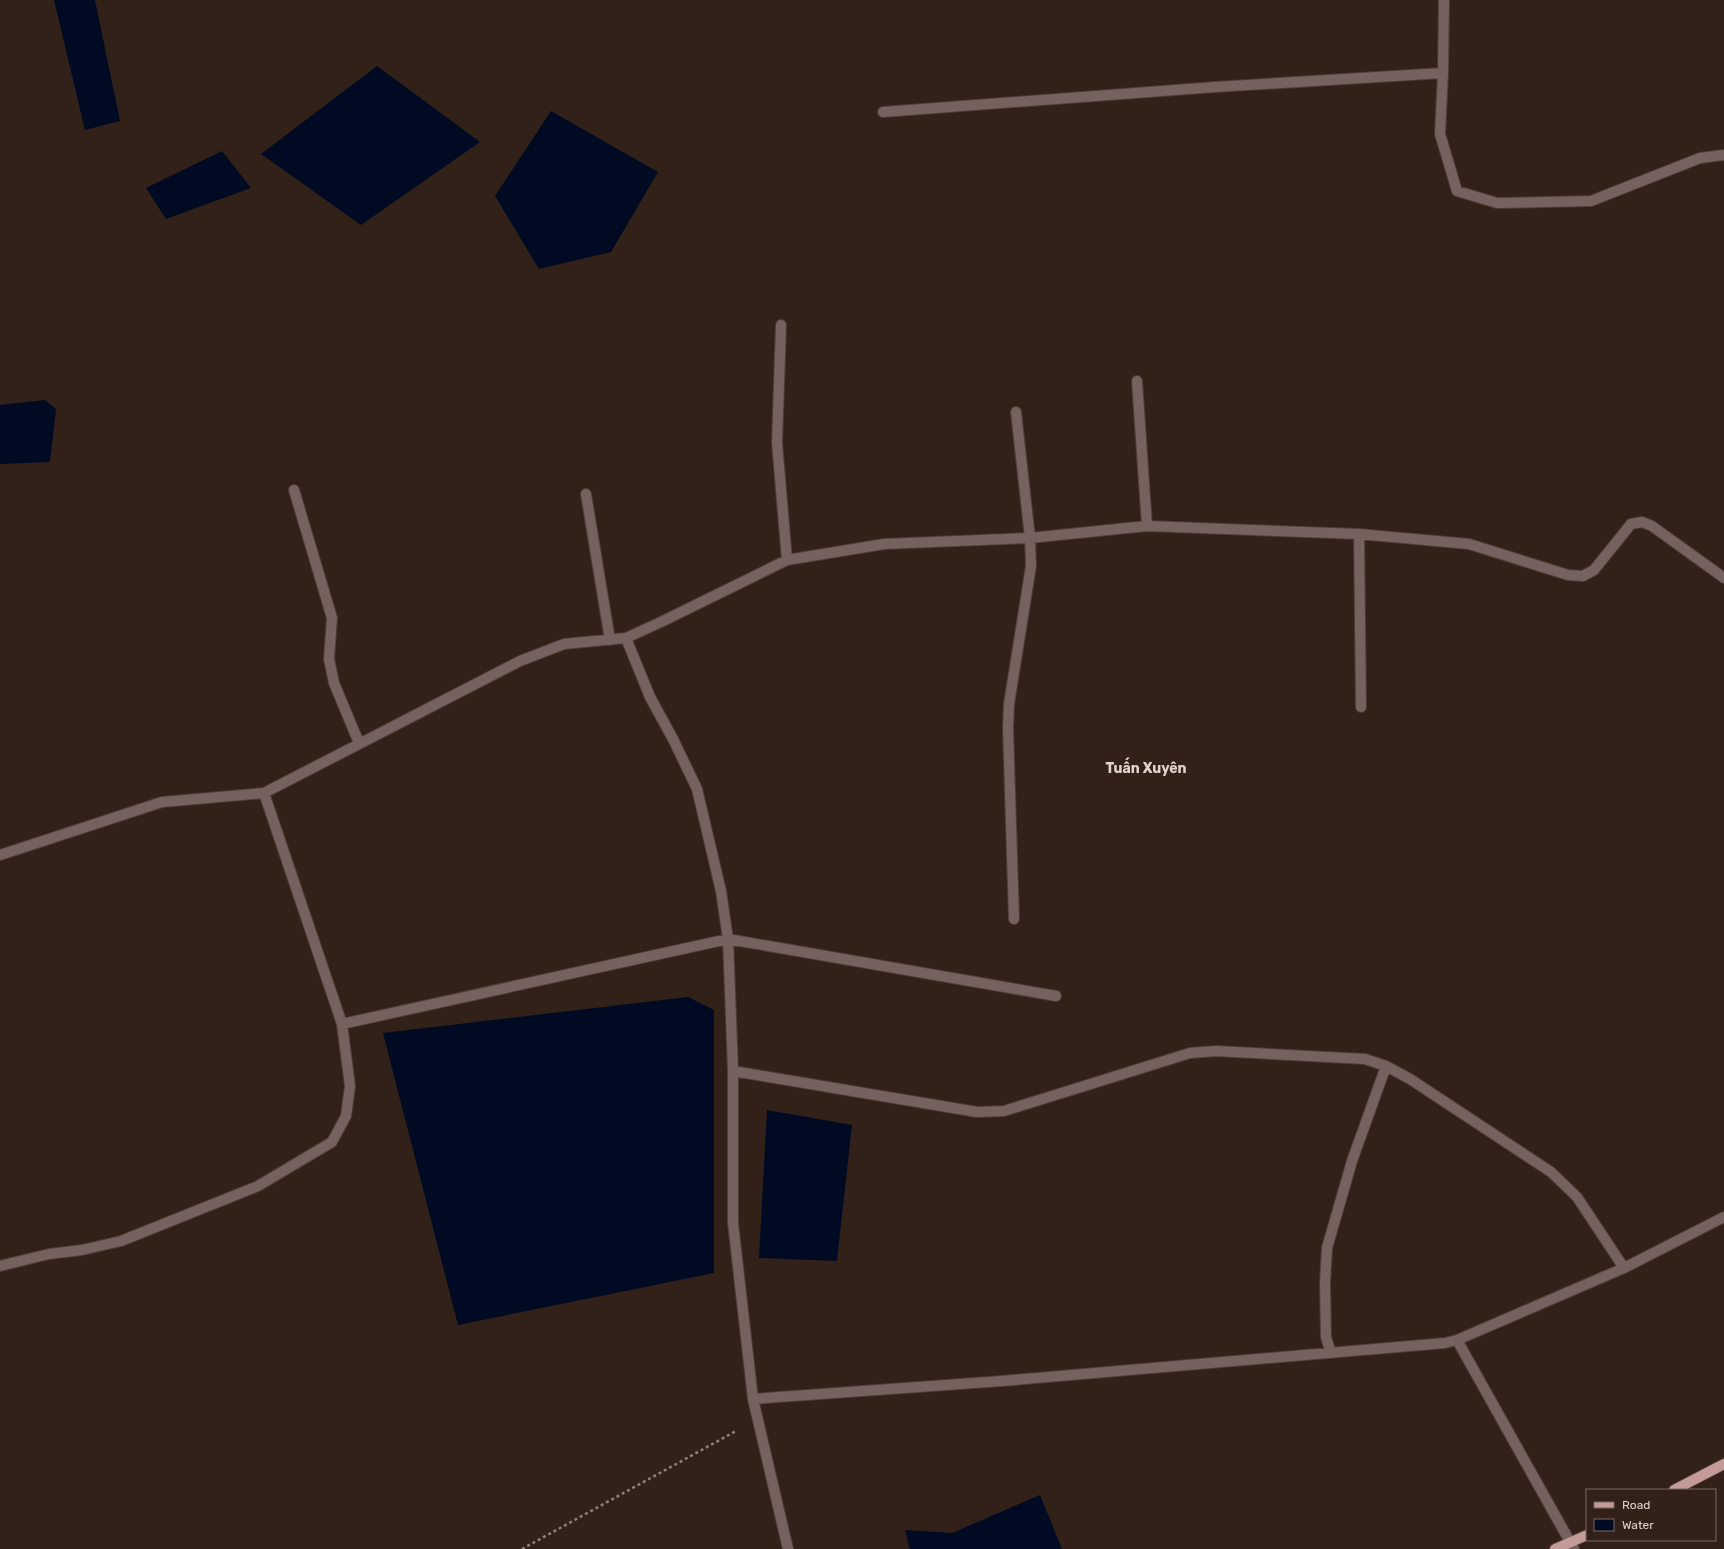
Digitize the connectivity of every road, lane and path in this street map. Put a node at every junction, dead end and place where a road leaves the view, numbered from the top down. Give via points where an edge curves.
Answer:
1 (1444, 0) edge
2 (1443, 73) junction
3 (884, 112) dead end
4 (1724, 155) edge
5 (782, 325) dead end
6 (1137, 381) dead end
7 (1016, 412) dead end
8 (294, 490) dead end
9 (586, 494) dead end
10 (1147, 526) junction
11 (1359, 534) junction
12 (1030, 538) junction
13 (787, 560) junction
14 (1724, 578) edge
15 (626, 638) junction
16 (610, 640) junction
17 (1361, 707) dead end
18 (359, 744) junction
19 (264, 793) junction
20 (0, 854) edge
21 (1014, 919) dead end
22 (728, 939) junction
23 (1056, 996) dead end
24 (342, 1024) junction
25 (1386, 1066) junction
26 (733, 1071) junction
27 (1724, 1217) edge
28 (0, 1266) edge
29 (1624, 1268) junction
30 (1457, 1340) junction
31 (1331, 1353) junction
32 (753, 1400) junction
33 (758, 1420) junction
34 (1724, 1464) edge
35 (1676, 1489) edge
36 (1586, 1536) edge
37 (1572, 1546) edge
38 (522, 1549) edge
39 (788, 1549) edge
40 (1555, 1549) edge

1 - 2 street
2 - 3 street via 1215,86
2 - 4 street via 1440,134 1457,191 1497,203 1591,201 1700,158
5 - 13 street via 777,443
6 - 10 street
7 - 12 street
8 - 18 street via 332,618 329,659 334,683
9 - 16 street
10 - 11 street
10 - 12 street
11 - 14 street via 1469,544 1568,575 1583,576 1594,570 1631,524 1642,522 1652,526
11 - 17 street
12 - 13 street via 884,544
12 - 21 street via 1032,566 1008,710
13 - 15 street
15 - 16 street
15 - 22 street via 650,697 697,789 721,891
16 - 18 street via 564,644 520,661
18 - 19 street
19 - 20 street via 162,802
19 - 24 street
22 - 23 street
22 - 24 street
22 - 26 street
24 - 28 street via 350,1086 346,1116 332,1142 258,1186 121,1241
25 - 26 street via 1365,1059 1216,1051 1190,1052 1004,1111 977,1112
25 - 29 street via 1410,1079 1551,1172 1577,1197
25 - 31 street via 1352,1161 1327,1248 1326,1337
26 - 32 street via 734,1223
27 - 29 street
29 - 30 street
30 - 31 street
30 - 37 street
31 - 32 street
32 - 33 street
33 - 38 path
33 - 39 street
34 - 35 main road
36 - 37 main road
37 - 40 main road

